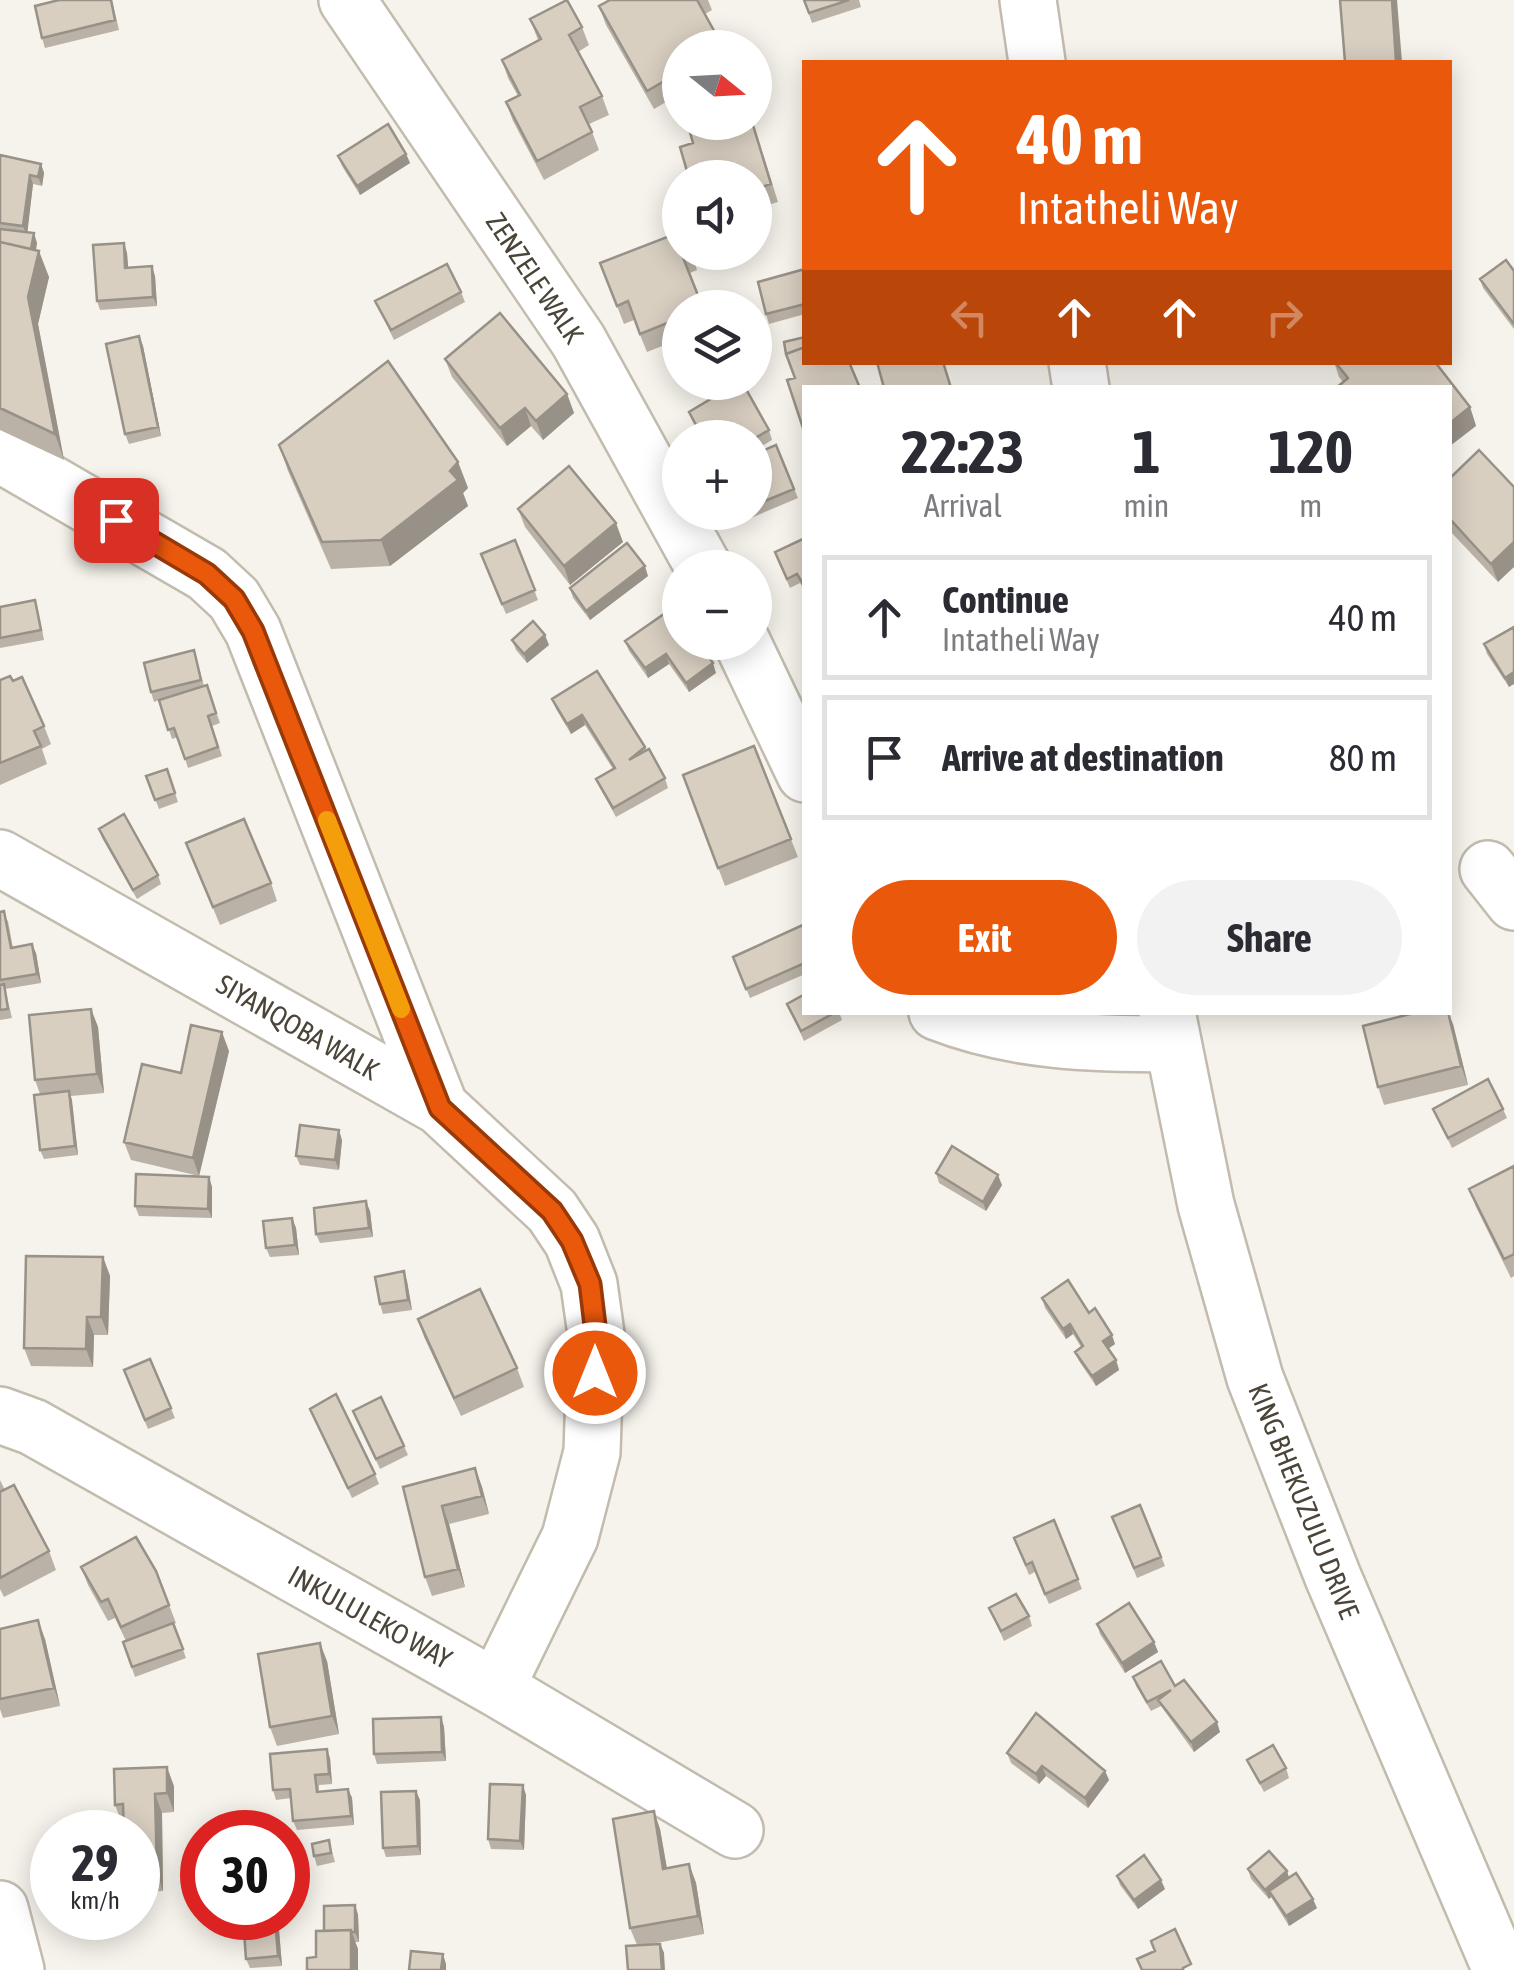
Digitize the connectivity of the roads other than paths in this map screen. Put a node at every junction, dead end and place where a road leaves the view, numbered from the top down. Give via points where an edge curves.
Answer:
1 (347, 0) edge
2 (1028, 0) edge
3 (1036, 60) edge
4 (0, 454) edge
5 (694, 550) edge
6 (751, 660) edge
7 (802, 768) edge
8 (0, 858) edge
9 (944, 1015) edge
10 (1170, 1028) edge
11 (440, 1108) junction
12 (0, 1415) edge
13 (496, 1688) junction
14 (735, 1830) dead end
15 (0, 1909) edge
16 (16, 1970) edge
17 (1501, 1970) edge

1 - 5 street, ZENZELE WALK via 578,340
2 - 3 street
4 - 11 street via 174,553 234,599 253,631
6 - 7 street
8 - 11 street, SIYANQOBA WALK
9 - 10 street via 1048,1041
10 - 17 street, KING BHEKUZULU DRIVE via 1224,1276 1255,1378
11 - 13 street, SIYANQOBA WALK via 552,1211 590,1284 596,1334 592,1452 570,1537
12 - 13 street, INKULULEKO WAY via 33,1427
13 - 14 street, INKULULEKO WAY
15 - 16 street

